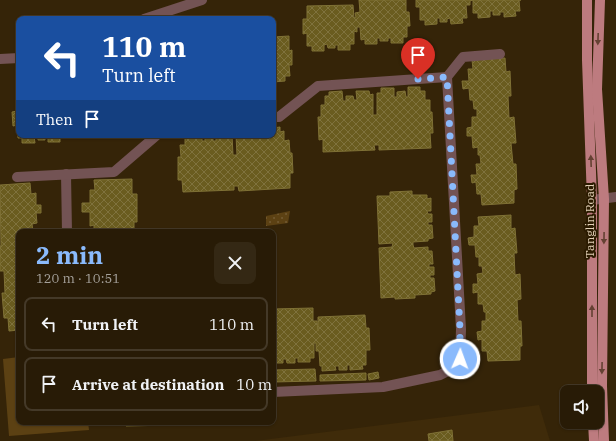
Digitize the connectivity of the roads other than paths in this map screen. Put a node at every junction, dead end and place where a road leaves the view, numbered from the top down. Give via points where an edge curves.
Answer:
1 (202, 0) edge
2 (588, 0) edge
3 (600, 0) edge
4 (153, 16) edge
5 (500, 54) dead end
6 (16, 58) edge
7 (0, 59) edge
8 (447, 77) junction
9 (276, 117) edge
10 (154, 138) edge
11 (66, 174) junction
12 (17, 177) dead end
13 (616, 197) edge
14 (604, 199) junction
15 (592, 200) junction
16 (67, 229) edge
17 (592, 385) edge
18 (276, 392) edge
19 (593, 429) edge
20 (594, 441) edge
21 (604, 441) edge

1 - 4 street
15 -> 2 main road, Tanglin Road via 587,60
3 -> 14 main road, Tanglin Road via 597,89
5 - 8 street via 463,57
6 - 7 street
8 - 9 street via 318,86 280,117
8 - 18 street via 460,359 452,368 440,375 383,387
10 - 11 street via 114,172
11 - 12 street
11 - 16 street
13 - 14 street
14 - 15 street
14 -> 21 main road, Tanglin Road
17 -> 15 main road, Tanglin Road
19 - 20 main road

